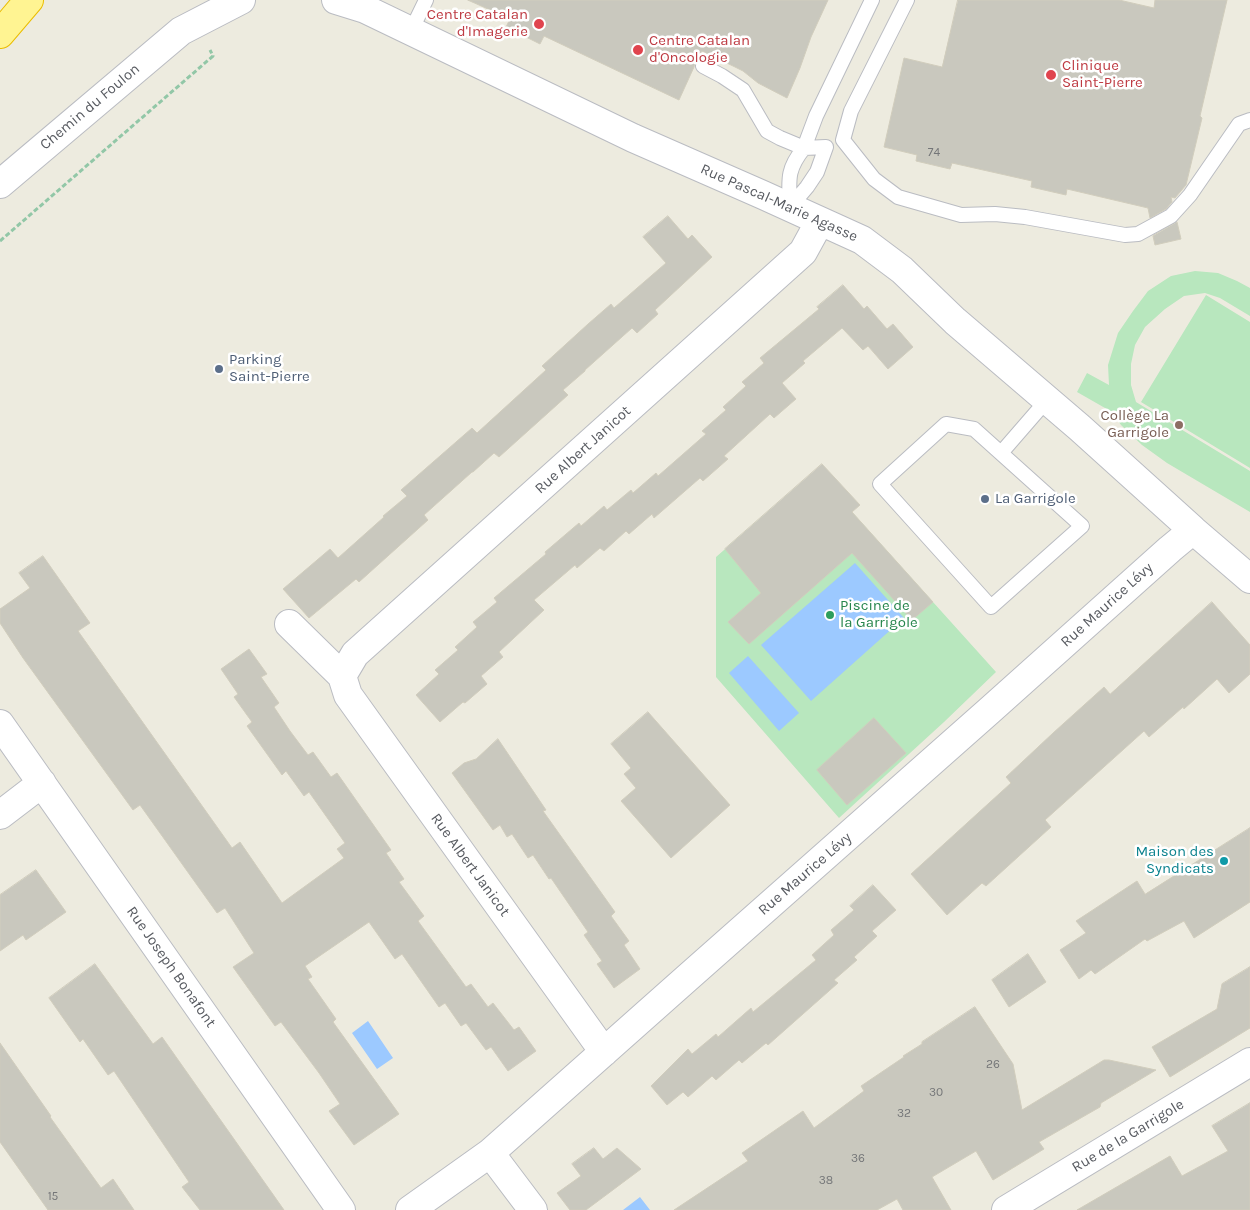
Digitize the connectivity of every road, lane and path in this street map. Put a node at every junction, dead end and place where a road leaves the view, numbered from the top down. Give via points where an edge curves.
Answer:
1 (29, 0) edge
2 (199, 0) edge
3 (241, 0) edge
4 (336, 0) edge
5 (426, 0) edge
6 (872, 0) edge
7 (907, 0) edge
8 (361, 4) edge
9 (181, 31) junction
10 (410, 31) junction
11 (0, 34) edge
12 (210, 49) dead end
13 (703, 66) dead end
14 (1250, 120) edge
15 (843, 140) junction
16 (826, 147) junction
17 (804, 148) junction
18 (0, 184) edge
19 (790, 207) junction
20 (820, 221) junction
21 (0, 241) edge
22 (1047, 400) junction
23 (1001, 453) junction
24 (1193, 530) junction
25 (1250, 579) edge
26 (289, 624) dead end
27 (342, 676) junction
28 (0, 724) edge
29 (42, 783) junction
30 (0, 815) edge
31 (604, 1052) junction
32 (1250, 1062) edge
33 (490, 1153) junction
34 (341, 1210) edge
35 (410, 1210) edge
36 (533, 1210) edge
37 (1006, 1210) edge

1 - 11 highway
2 - 9 street, Chemin du Foulon
3 - 9 street, Chemin du Foulon
4 - 8 street, Rue Pascal-Marie Agasse
5 - 10 lane
6 - 17 lane
7 - 15 lane via 851,111
8 - 10 street, Rue Pascal-Marie Agasse
9 - 18 street, Chemin du Foulon
10 - 19 street, Rue Pascal-Marie Agasse via 633,138
12 - 21 path via 213,56
13 - 17 lane via 743,90 767,131
14 - 15 lane via 1239,124 1190,195 1171,216 1138,234 1125,235 1025,217 961,215 898,197 874,179
15 - 16 lane
16 - 17 lane
16 - 19 lane via 807,187
17 - 19 lane via 795,160 789,181
19 - 20 street, Rue Pascal-Marie Agasse
20 - 22 street, Rue Pascal-Marie Agasse via 862,240 902,270 955,321
20 - 27 street, Rue Albert Janicot via 803,252 355,654
22 - 23 lane
22 - 24 street, Rue Pascal-Marie Agasse
23 - 23 lane via 974,429 946,424 880,484 992,607 1082,526
24 - 25 street, Rue Pascal-Marie Agasse
24 - 31 street, Rue Maurice Lévy
26 - 27 street, Rue Albert Janicot
27 - 31 street, Rue Albert Janicot via 348,695
28 - 29 street, Rue Joseph Bonafont
29 - 30 street
29 - 34 street, Rue Joseph Bonafont
31 - 33 street, Rue Maurice Lévy
32 - 37 street, Rue de la Garrigole
33 - 35 street, Rue Maurice Lévy
33 - 36 street

